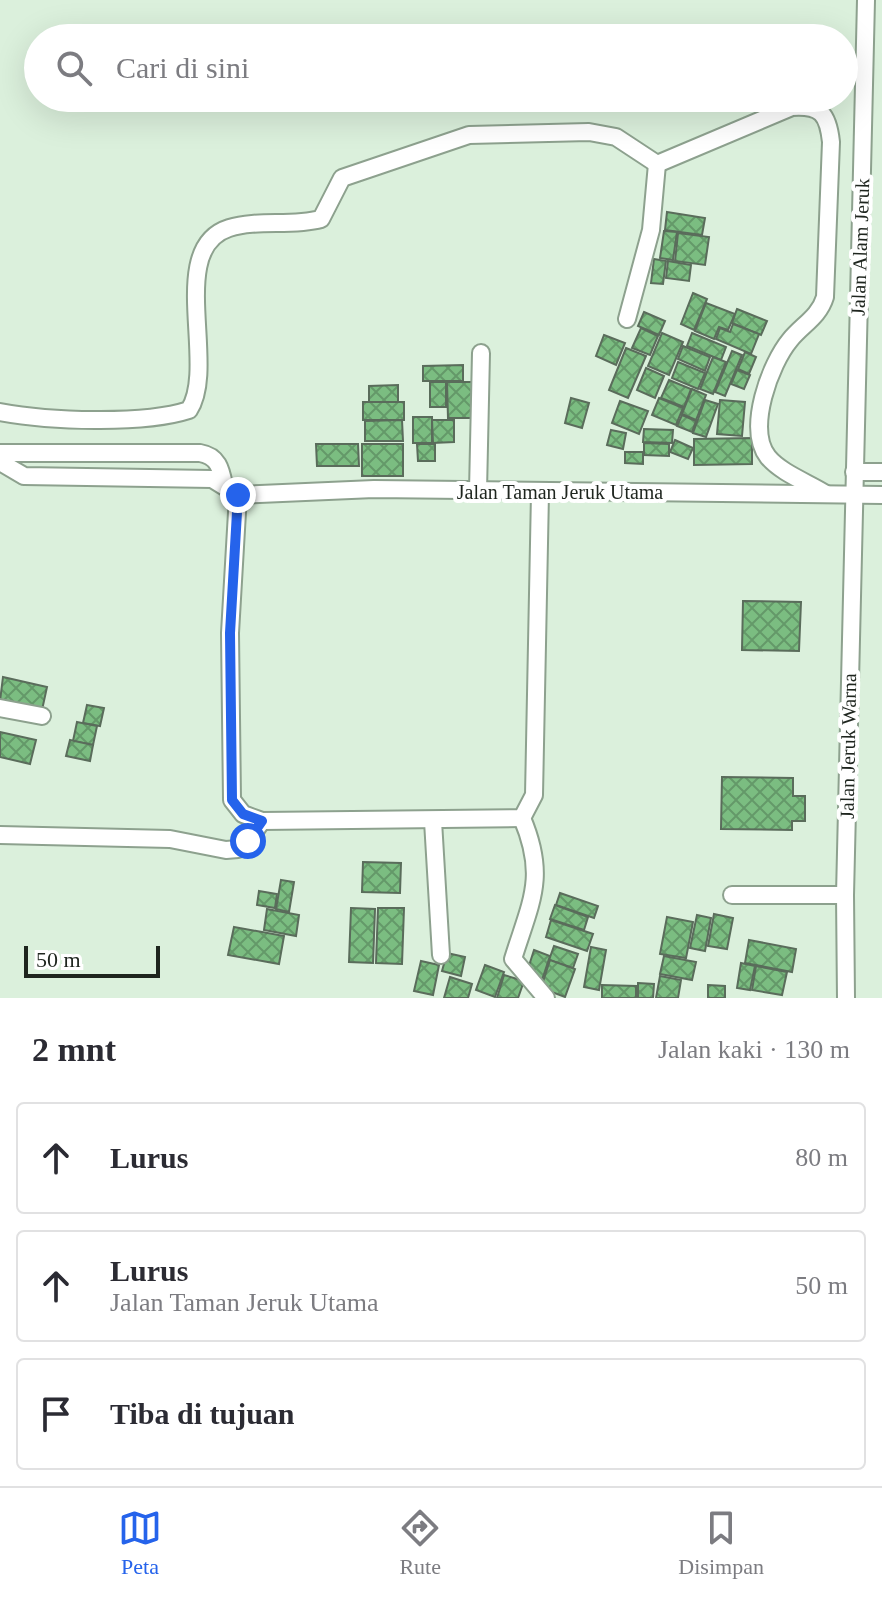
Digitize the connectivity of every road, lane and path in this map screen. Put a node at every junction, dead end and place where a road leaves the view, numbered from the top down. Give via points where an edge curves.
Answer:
1 (866, 0) edge
2 (780, 112) edge
3 (824, 112) edge
4 (657, 164) junction
5 (627, 319) dead end
6 (481, 353) dead end
7 (0, 412) edge
8 (0, 453) edge
9 (0, 462) edge
10 (854, 472) junction
11 (882, 472) edge
12 (231, 490) junction
13 (478, 491) junction
14 (540, 493) junction
15 (826, 494) junction
16 (854, 494) junction
17 (882, 495) edge
18 (0, 708) edge
19 (42, 716) dead end
20 (522, 818) junction
21 (262, 821) junction
22 (433, 821) junction
23 (0, 835) edge
24 (732, 895) dead end
25 (845, 895) junction
26 (441, 955) dead end
27 (545, 997) edge
28 (846, 998) edge

1 - 10 street, Jalan Alam Jeruk
2 - 4 street
3 - 15 street via 831,142 825,297 815,316 784,348 759,415 760,439 768,457
4 - 5 street via 651,230
4 - 7 street via 616,137 589,132 469,135 364,168 342,178 321,219 228,228 211,238 198,259 200,385 189,410 118,418
6 - 13 street
8 - 12 street via 200,453 210,455
9 - 12 street, Jalan Taman Jeruk Utama via 24,476 212,479
10 - 11 street
10 - 16 street, Jalan Alam Jeruk
12 - 13 street, Jalan Taman Jeruk Utama
12 - 21 street via 232,800 243,814
13 - 14 street, Jalan Taman Jeruk Utama
14 - 15 street, Jalan Taman Jeruk Utama
14 - 20 street via 534,795
15 - 16 street, Jalan Taman Jeruk Utama
16 - 17 street, Jalan Taman Jeruk Utama
16 - 25 street, Jalan Jeruk Warna
18 - 19 street
20 - 22 street
20 - 27 street via 536,859 537,881 513,959
21 - 22 street
21 - 23 street via 248,841 226,850 170,839
22 - 26 street
24 - 25 street
25 - 28 street, Jalan Jeruk Warna

